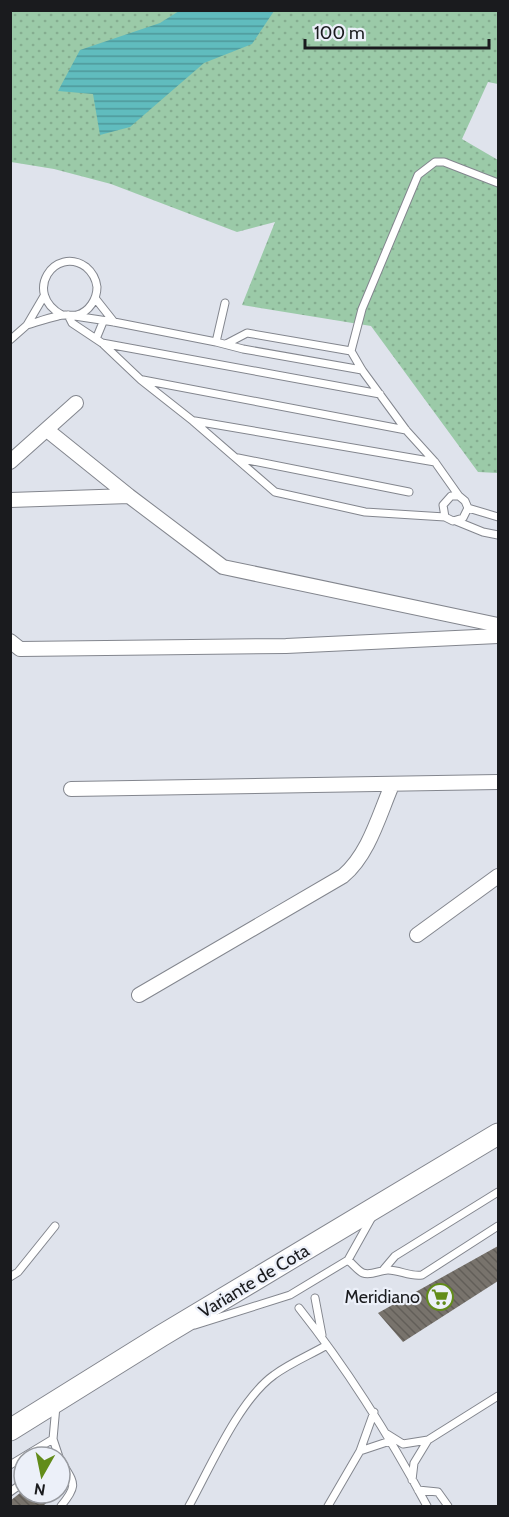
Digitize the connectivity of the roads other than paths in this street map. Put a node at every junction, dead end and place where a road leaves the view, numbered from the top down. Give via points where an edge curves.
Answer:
1 (498, 183) edge
2 (44, 296) junction
3 (95, 298) junction
4 (225, 303) dead end
5 (65, 315) junction
6 (104, 322) junction
7 (114, 322) junction
8 (27, 325) junction
9 (10, 339) edge
10 (99, 341) junction
11 (216, 342) junction
12 (226, 344) junction
13 (351, 351) junction
14 (362, 370) junction
15 (141, 380) junction
16 (380, 394) junction
17 (76, 403) dead end
18 (193, 421) junction
19 (47, 430) junction
20 (406, 430) junction
21 (237, 458) junction
22 (10, 462) edge
23 (435, 462) junction
24 (409, 492) dead end
25 (129, 496) junction
26 (459, 496) junction
27 (10, 500) edge
28 (468, 508) junction
29 (446, 517) junction
30 (498, 517) edge
31 (456, 521) junction
32 (498, 535) edge
33 (498, 625) edge
34 (498, 636) edge
35 (10, 641) edge
36 (498, 782) edge
37 (392, 785) junction
38 (71, 789) dead end
39 (498, 876) edge
40 (417, 935) dead end
41 (139, 995) dead end
42 (498, 1134) edge
43 (498, 1192) edge
44 (378, 1207) junction
45 (55, 1226) dead end
46 (498, 1226) edge
47 (348, 1260) junction
48 (384, 1269) junction
49 (10, 1277) edge
50 (315, 1298) dead end
51 (294, 1302) junction
52 (162, 1336) junction
53 (322, 1338) junction
54 (327, 1345) junction
55 (498, 1396) edge
56 (56, 1403) junction
57 (374, 1413) junction
58 (10, 1430) edge
59 (385, 1432) junction
60 (53, 1439) junction
61 (428, 1440) junction
62 (390, 1442) junction
63 (55, 1445) edge
64 (360, 1451) junction
65 (10, 1465) edge
66 (412, 1480) junction
67 (418, 1490) junction
68 (189, 1506) edge
69 (328, 1506) edge
70 (427, 1506) edge
71 (448, 1506) edge

1 - 13 lane via 444,162 435,162 418,175 362,309
2 - 3 lane via 45,278 59,264 69,262 78,263 93,275 97,284
2 - 5 lane via 53,310
2 - 8 lane
3 - 5 lane via 78,315
3 - 7 lane
4 - 11 lane
5 - 6 lane
5 - 8 lane
5 - 10 lane
6 - 7 lane
6 - 10 lane
7 - 11 lane
8 - 9 lane
10 - 15 lane
10 - 16 lane
11 - 12 lane
12 - 13 lane via 247,333
12 - 14 lane
13 - 14 lane
14 - 16 lane
15 - 18 lane
15 - 20 lane
16 - 20 lane
17 - 19 street
18 - 21 lane
18 - 23 lane
19 - 22 street
19 - 25 street
20 - 23 lane
21 - 24 lane
21 - 29 lane via 276,492 365,512
23 - 26 lane
25 - 27 street
25 - 33 street via 223,567
26 - 28 lane
26 - 29 lane via 444,501
28 - 30 lane
28 - 31 lane via 466,515
29 - 31 lane
31 - 32 lane
34 - 35 street via 286,646 20,649
36 - 37 street
37 - 38 street
37 - 41 street via 354,867
39 - 40 street
42 - 44 main road, Variante de Cota
43 - 48 lane via 395,1256
44 - 47 lane
44 - 52 main road, Variante de Cota
45 - 49 lane
46 - 48 lane via 422,1275
47 - 48 lane via 362,1273
47 - 51 lane
50 - 53 lane
51 - 52 lane
51 - 53 lane
52 - 56 main road, Variante de Cota
53 - 54 lane
54 - 57 lane
54 - 68 lane via 274,1375 255,1391
55 - 61 lane
56 - 58 main road, Variante de Cota
56 - 60 lane
57 - 59 lane
57 - 64 lane
59 - 61 lane via 403,1444
59 - 62 lane
60 - 63 lane
60 - 65 lane
61 - 66 lane via 414,1463
62 - 64 lane
62 - 66 lane
64 - 69 lane
66 - 67 lane
67 - 70 lane
67 - 71 lane via 438,1492

